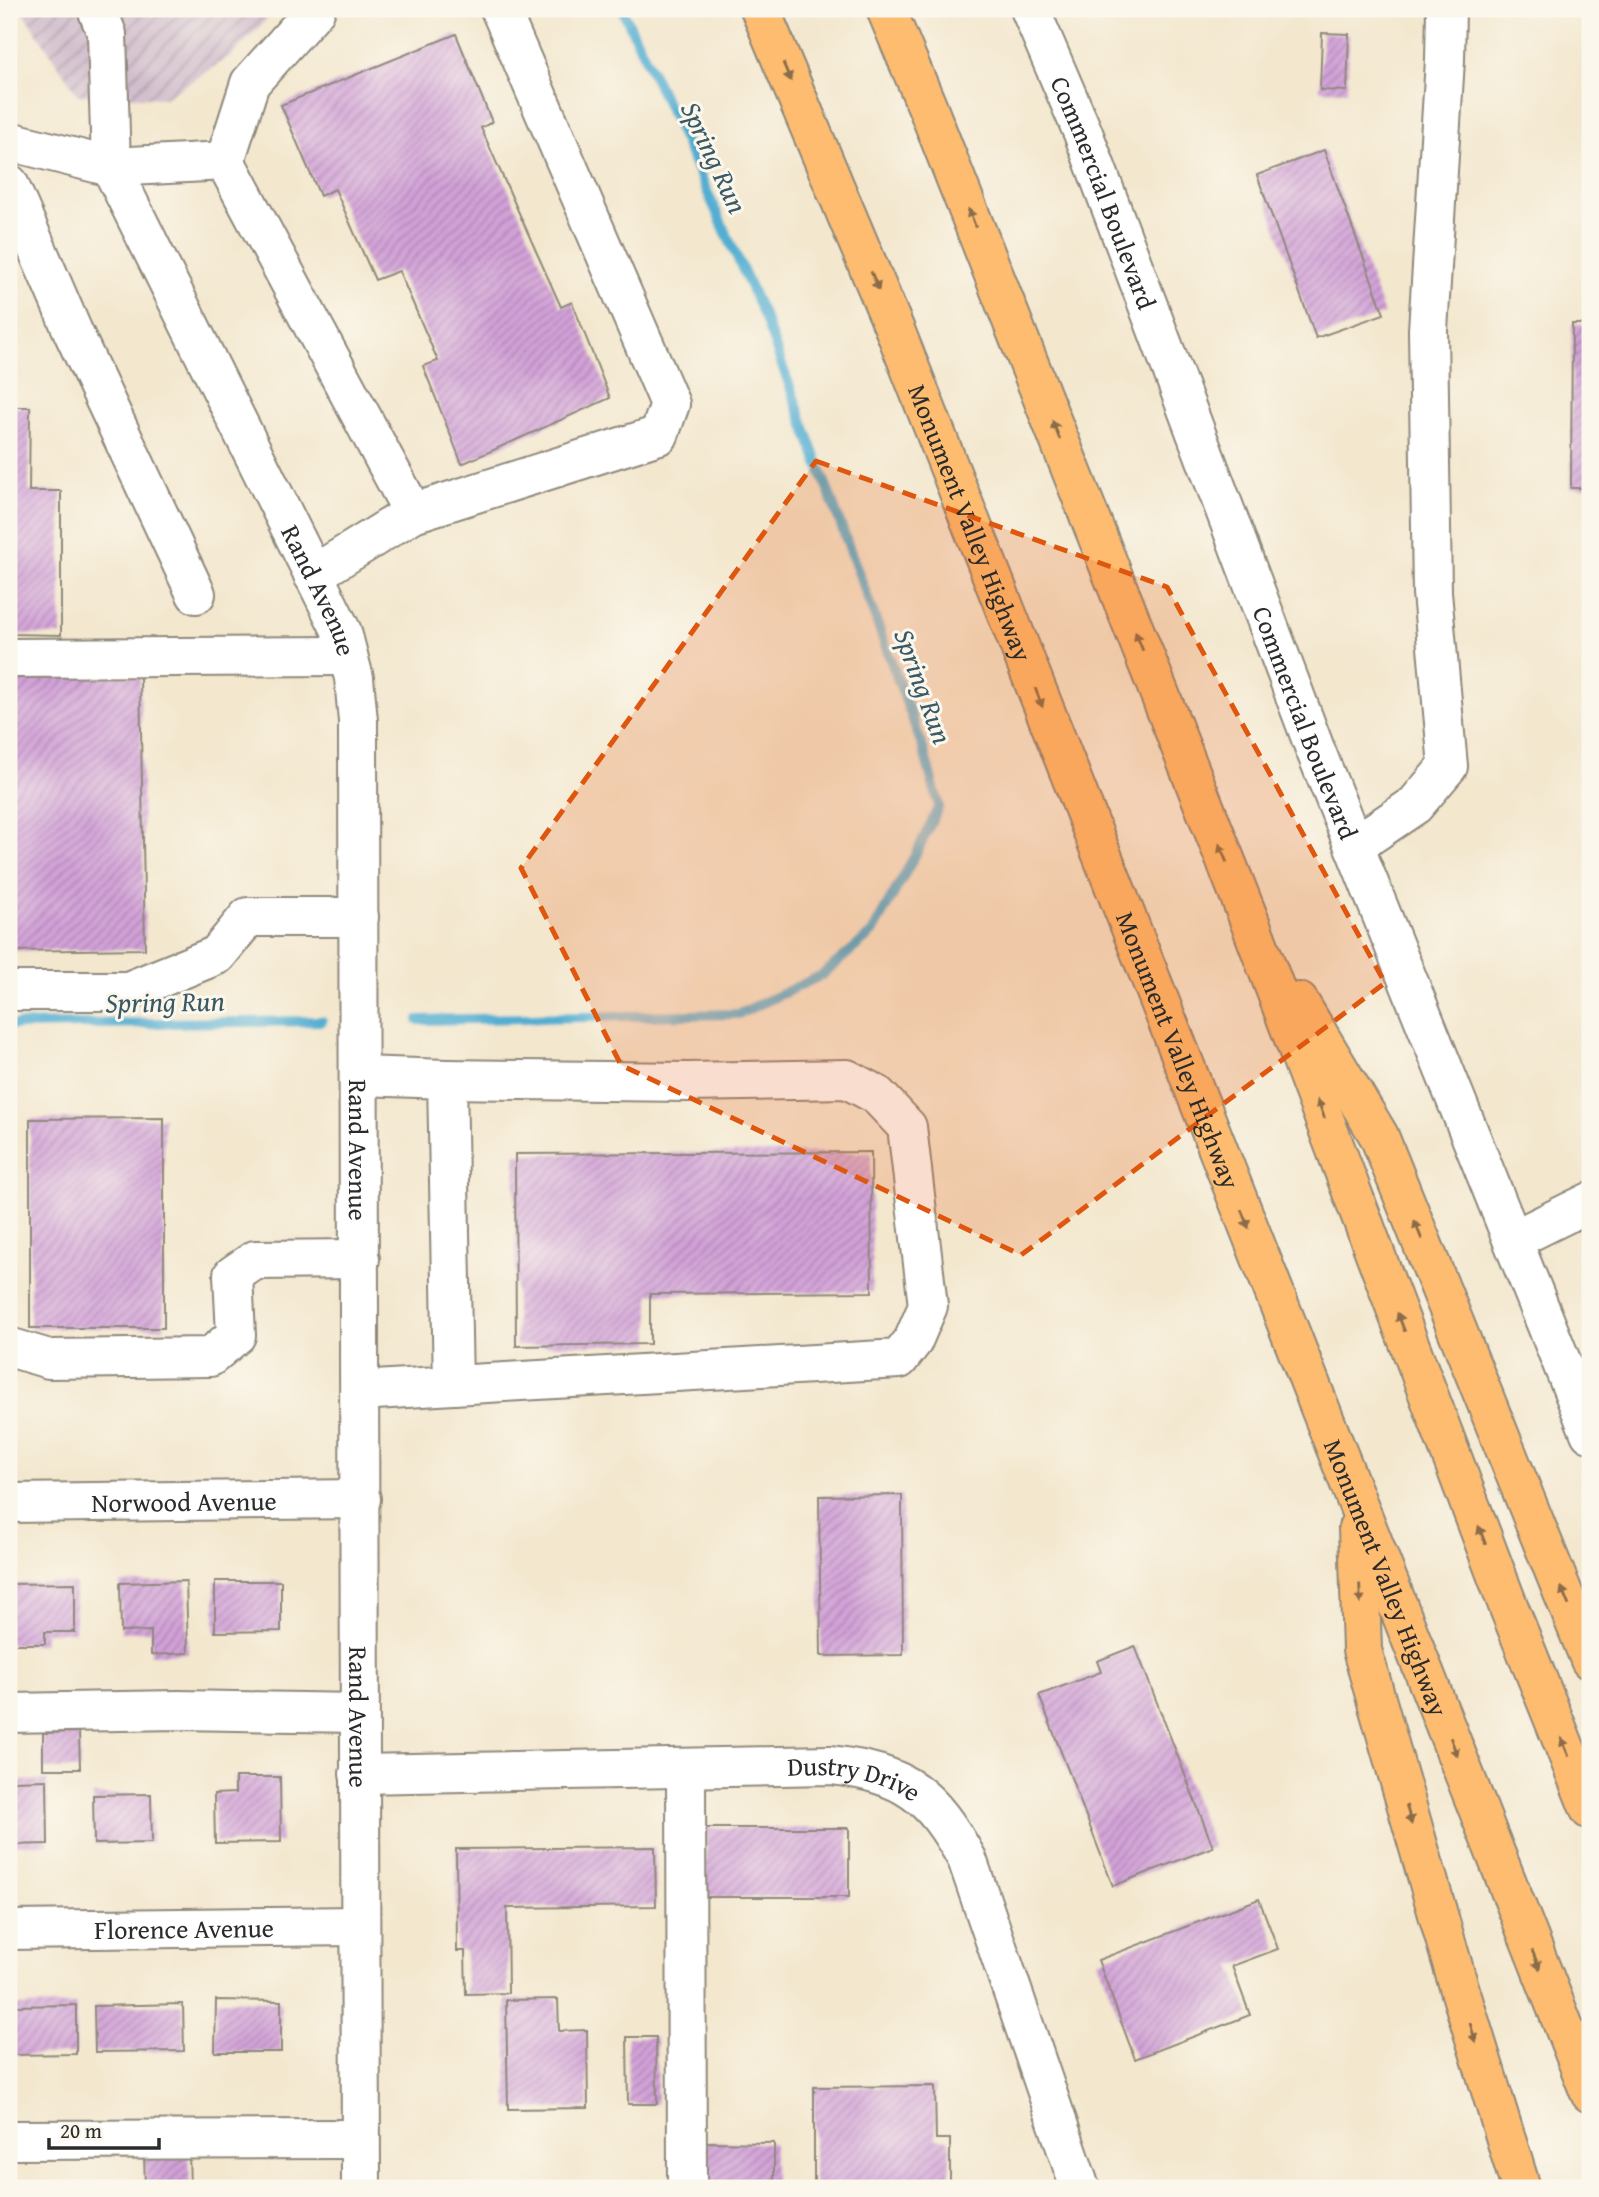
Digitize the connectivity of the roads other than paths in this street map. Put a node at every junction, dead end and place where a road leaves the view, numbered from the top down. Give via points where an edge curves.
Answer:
1 (97, 9) edge
2 (316, 9) edge
3 (500, 9) edge
4 (760, 9) edge
5 (886, 9) edge
6 (1030, 9) edge
7 (1446, 9) edge
8 (9, 141) edge
9 (225, 161) junction
10 (111, 167) junction
11 (9, 184) edge
12 (413, 513) junction
13 (313, 575) junction
14 (196, 594) dead end
15 (348, 656) junction
16 (9, 658) edge
17 (1354, 846) junction
18 (1248, 916) junction
19 (359, 917) junction
20 (9, 991) edge
21 (360, 1076) junction
22 (447, 1079) junction
23 (1590, 1202) edge
24 (1513, 1240) junction
25 (360, 1259) junction
26 (9, 1347) edge
27 (453, 1385) junction
28 (360, 1391) junction
29 (1590, 1433) edge
30 (361, 1499) junction
31 (1357, 1501) junction
32 (9, 1503) edge
33 (1590, 1660) edge
34 (9, 1713) edge
35 (359, 1713) junction
36 (686, 1768) junction
37 (359, 1774) junction
38 (1590, 1810) edge
39 (359, 1926) junction
40 (9, 1930) edge
41 (1590, 2094) edge
42 (360, 2138) junction
43 (9, 2140) edge
44 (361, 2188) edge
45 (687, 2188) edge
46 (1080, 2188) edge
47 (1521, 2188) edge

1 - 10 street via 107,34
2 - 9 street via 250,83
3 - 12 street via 670,404 659,435
4 -> 31 highway, Monument Valley Highway via 895,330
18 -> 5 highway
6 - 17 street, Commercial Boulevard via 1083,134
7 - 17 street via 1427,330 1432,593 1448,766 1415,805
8 - 10 street
9 - 10 street
9 - 12 street
10 - 13 street, Rand Avenue
11 - 14 street
12 - 13 street
13 - 15 street, Rand Avenue via 342,632
15 - 16 street
15 - 19 street, Rand Avenue via 358,721
17 - 24 street, Commercial Boulevard
33 -> 18 highway via 1379,1136
38 -> 18 highway
19 - 20 street via 248,917 217,955 128,991
19 - 21 street, Rand Avenue
21 - 22 street
21 - 25 street, Rand Avenue
22 - 27 street
22 - 27 street via 846,1079 877,1095 907,1127 928,1306 913,1341 899,1359
23 - 24 street
24 - 29 street, Commercial Boulevard
25 - 26 street via 256,1260 233,1275 236,1335 210,1357 49,1359
25 - 28 street, Rand Avenue
27 - 28 street
28 - 30 street, Rand Avenue
30 - 32 street, Norwood Avenue
30 - 35 street, Rand Avenue
31 -> 41 highway, Monument Valley Highway
31 -> 47 highway via 1362,1650
34 - 35 street
35 - 37 street, Rand Avenue
36 - 37 street, Dustry Drive
36 - 45 street
36 - 46 street, Dustry Drive via 831,1765 899,1781 926,1800 950,1828 967,1859
37 - 39 street, Rand Avenue
39 - 40 street, Florence Avenue
39 - 42 street, Rand Avenue
42 - 43 street
42 - 44 street, Rand Avenue

